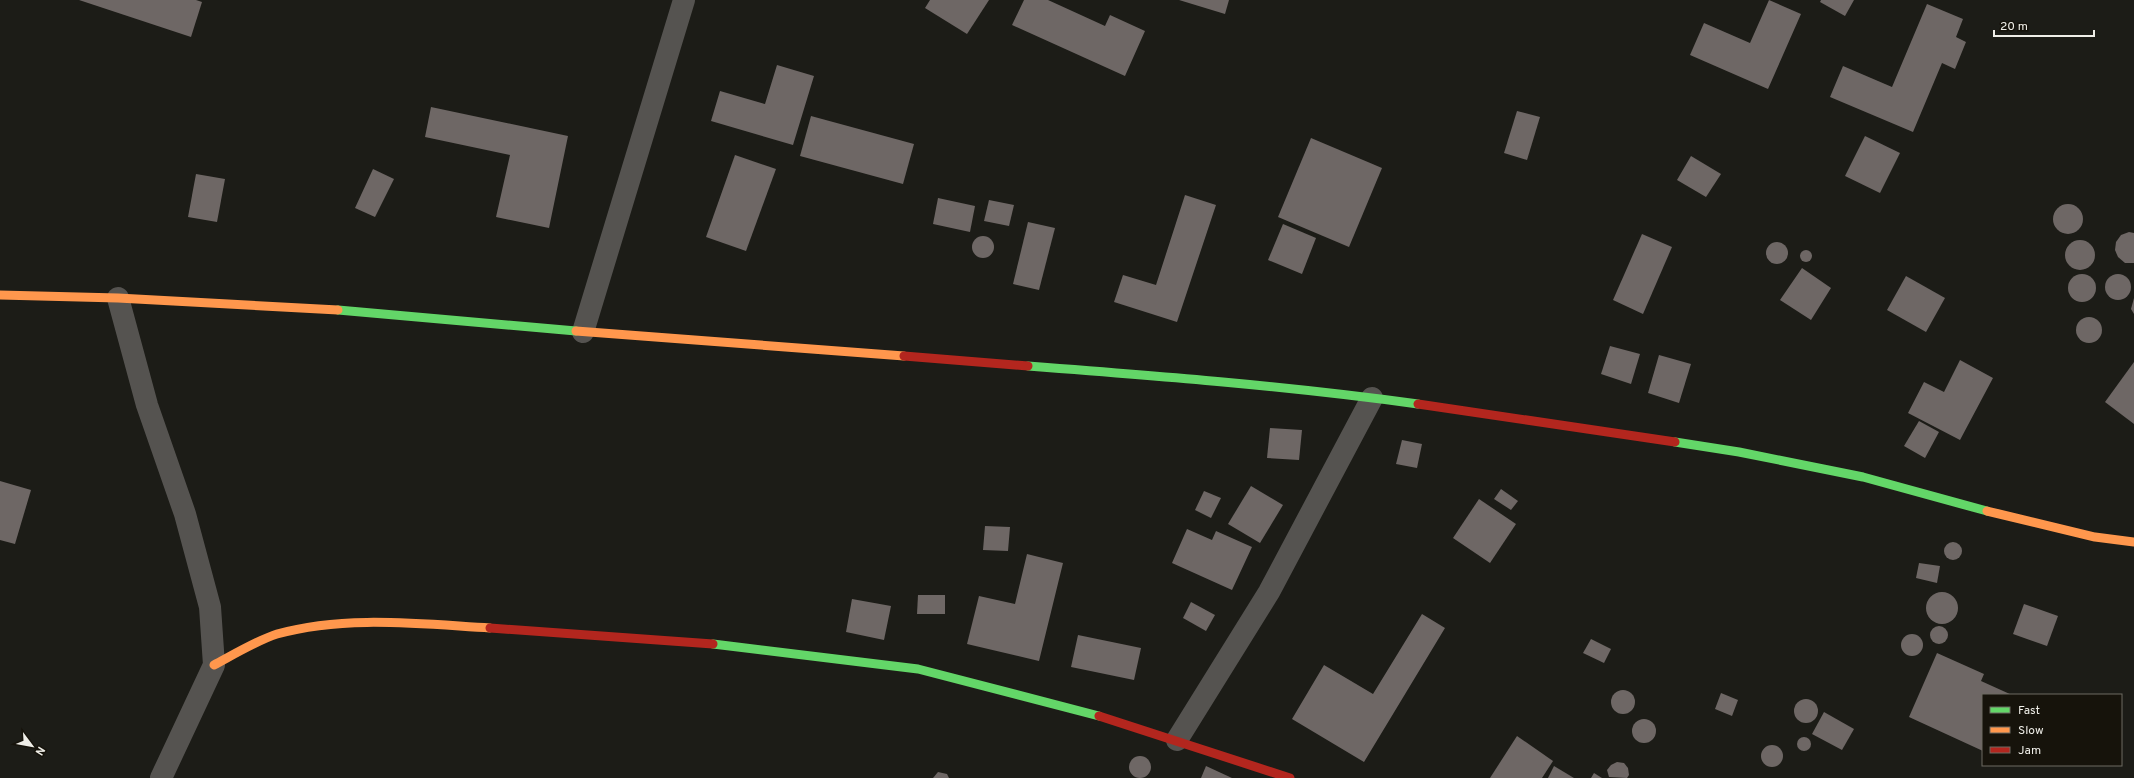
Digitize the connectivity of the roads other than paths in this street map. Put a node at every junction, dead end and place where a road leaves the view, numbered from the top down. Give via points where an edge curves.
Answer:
1 (684, 0) edge
2 (0, 295) edge
3 (118, 298) junction
4 (583, 332) junction
5 (1372, 398) junction
6 (2134, 542) edge
7 (214, 665) junction
8 (1176, 740) junction
9 (161, 778) edge
10 (1290, 778) edge

1 - 4 street
2 - 3 street
3 - 4 street via 342,310
3 - 7 street via 147,405 185,514 210,607
4 - 5 street via 1133,374
5 - 6 street via 1739,452 1863,477 2012,518 2095,537
5 - 8 street via 1269,592
7 - 8 street via 276,634 340,623 425,624 566,632 723,645 918,669 1083,711
7 - 9 street
8 - 10 street

